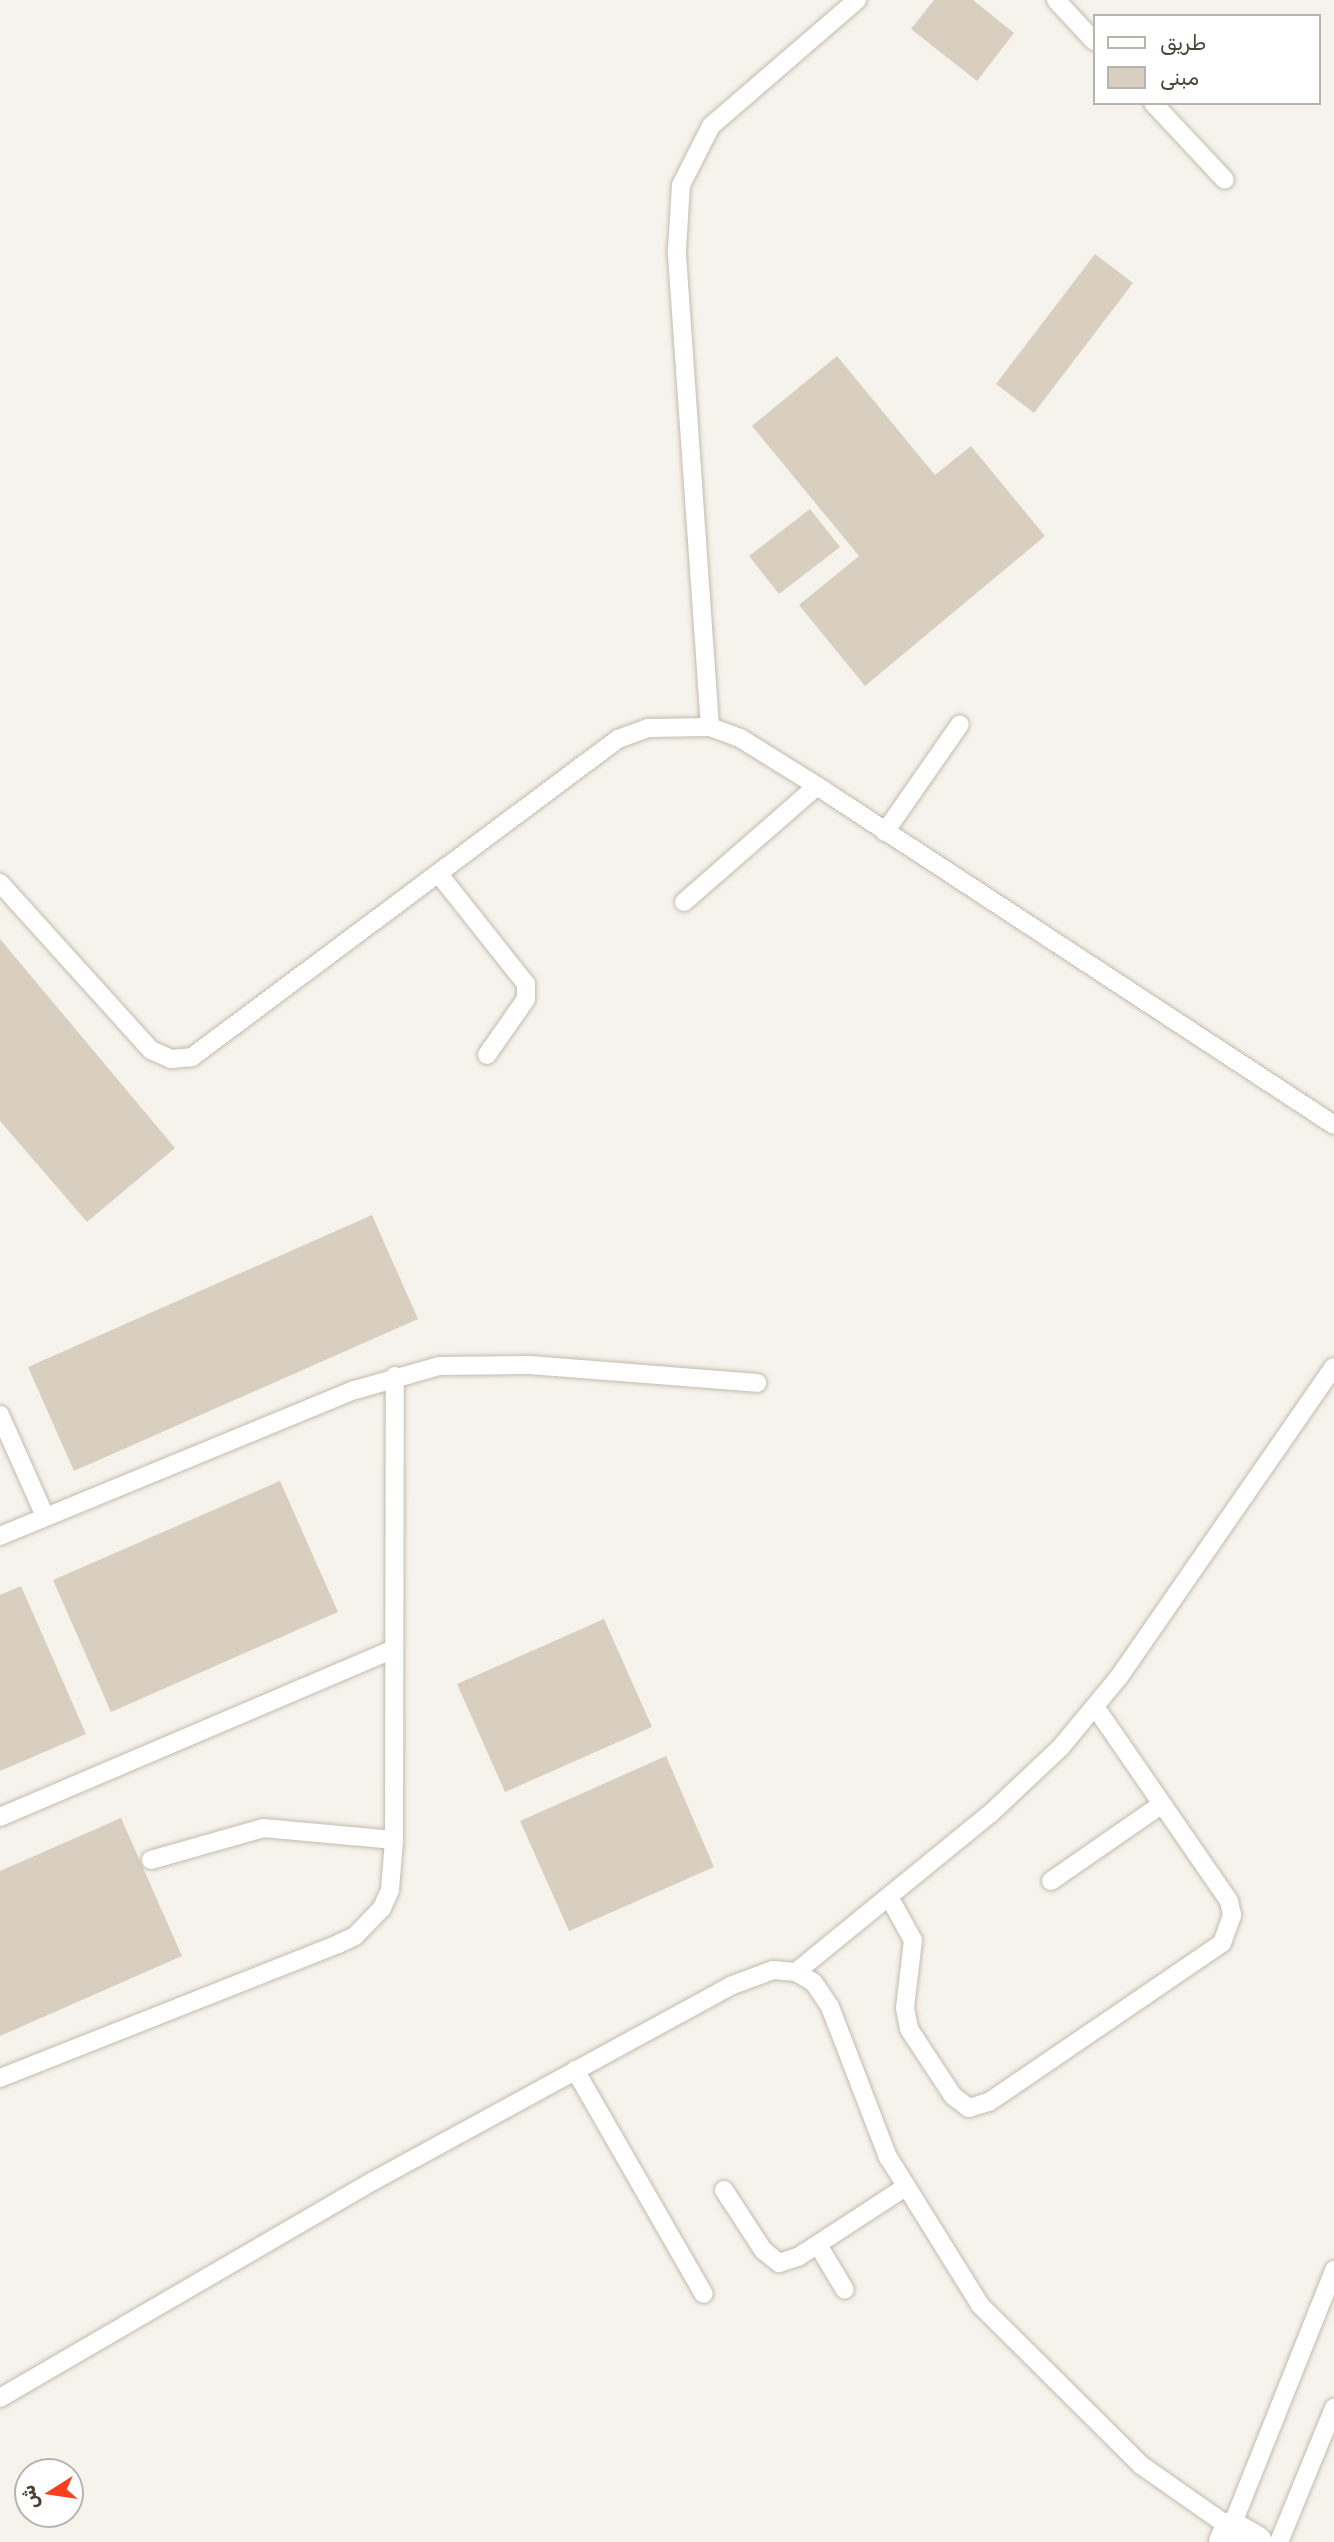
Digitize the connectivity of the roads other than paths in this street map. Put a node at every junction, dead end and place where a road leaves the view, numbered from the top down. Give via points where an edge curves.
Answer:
1 (857, 0) edge
2 (1056, 0) edge
3 (1092, 39) edge
4 (1155, 105) edge
5 (1225, 180) dead end
6 (960, 724) dead end
7 (710, 727) junction
8 (817, 786) junction
9 (885, 832) junction
10 (438, 873) junction
11 (0, 883) edge
12 (684, 902) dead end
13 (487, 1055) dead end
14 (1334, 1125) edge
15 (1334, 1367) edge
16 (395, 1376) junction
17 (757, 1383) dead end
18 (0, 1415) edge
19 (45, 1516) junction
20 (0, 1536) edge
21 (391, 1650) junction
22 (1096, 1708) junction
23 (1162, 1804) junction
24 (0, 1817) edge
25 (394, 1840) junction
26 (152, 1860) dead end
27 (1051, 1881) dead end
28 (889, 1897) junction
29 (796, 1972) junction
30 (575, 2070) junction
31 (0, 2078) edge
32 (904, 2188) junction
33 (724, 2190) dead end
34 (818, 2245) junction
35 (1334, 2270) edge
36 (845, 2290) dead end
37 (704, 2294) dead end
38 (0, 2398) edge
39 (1334, 2407) edge
40 (1237, 2537) edge
41 (1279, 2542) edge

1 - 7 lane via 711,126 681,185 677,250
2 - 3 lane
4 - 5 lane
6 - 9 lane
7 - 8 lane via 740,738
7 - 10 lane via 648,728 618,739
8 - 9 lane
8 - 12 lane
9 - 14 lane
10 - 11 lane via 210,1046 192,1058 171,1059 136,1035
10 - 13 lane via 526,984 526,999
15 - 22 lane
16 - 17 lane via 485,1363
16 - 19 lane
16 - 21 lane
18 - 19 lane
19 - 20 lane
21 - 24 lane
21 - 25 lane
22 - 23 lane
22 - 28 lane via 1026,1782
23 - 27 lane
23 - 28 lane via 1229,1901 1232,1915 1226,1936 980,2108 960,2104 909,2029 905,2008 913,1940
25 - 26 lane via 262,1828
25 - 31 lane via 390,1890 383,1908 355,1936
28 - 29 lane
29 - 30 lane via 750,1976
29 - 32 lane via 814,1983 830,2007
30 - 37 lane
30 - 38 lane
32 - 34 lane
32 - 40 lane via 958,2275 1028,2358 1141,2466
33 - 34 lane via 769,2258 789,2262
34 - 36 lane
35 - 40 lane
39 - 41 lane

